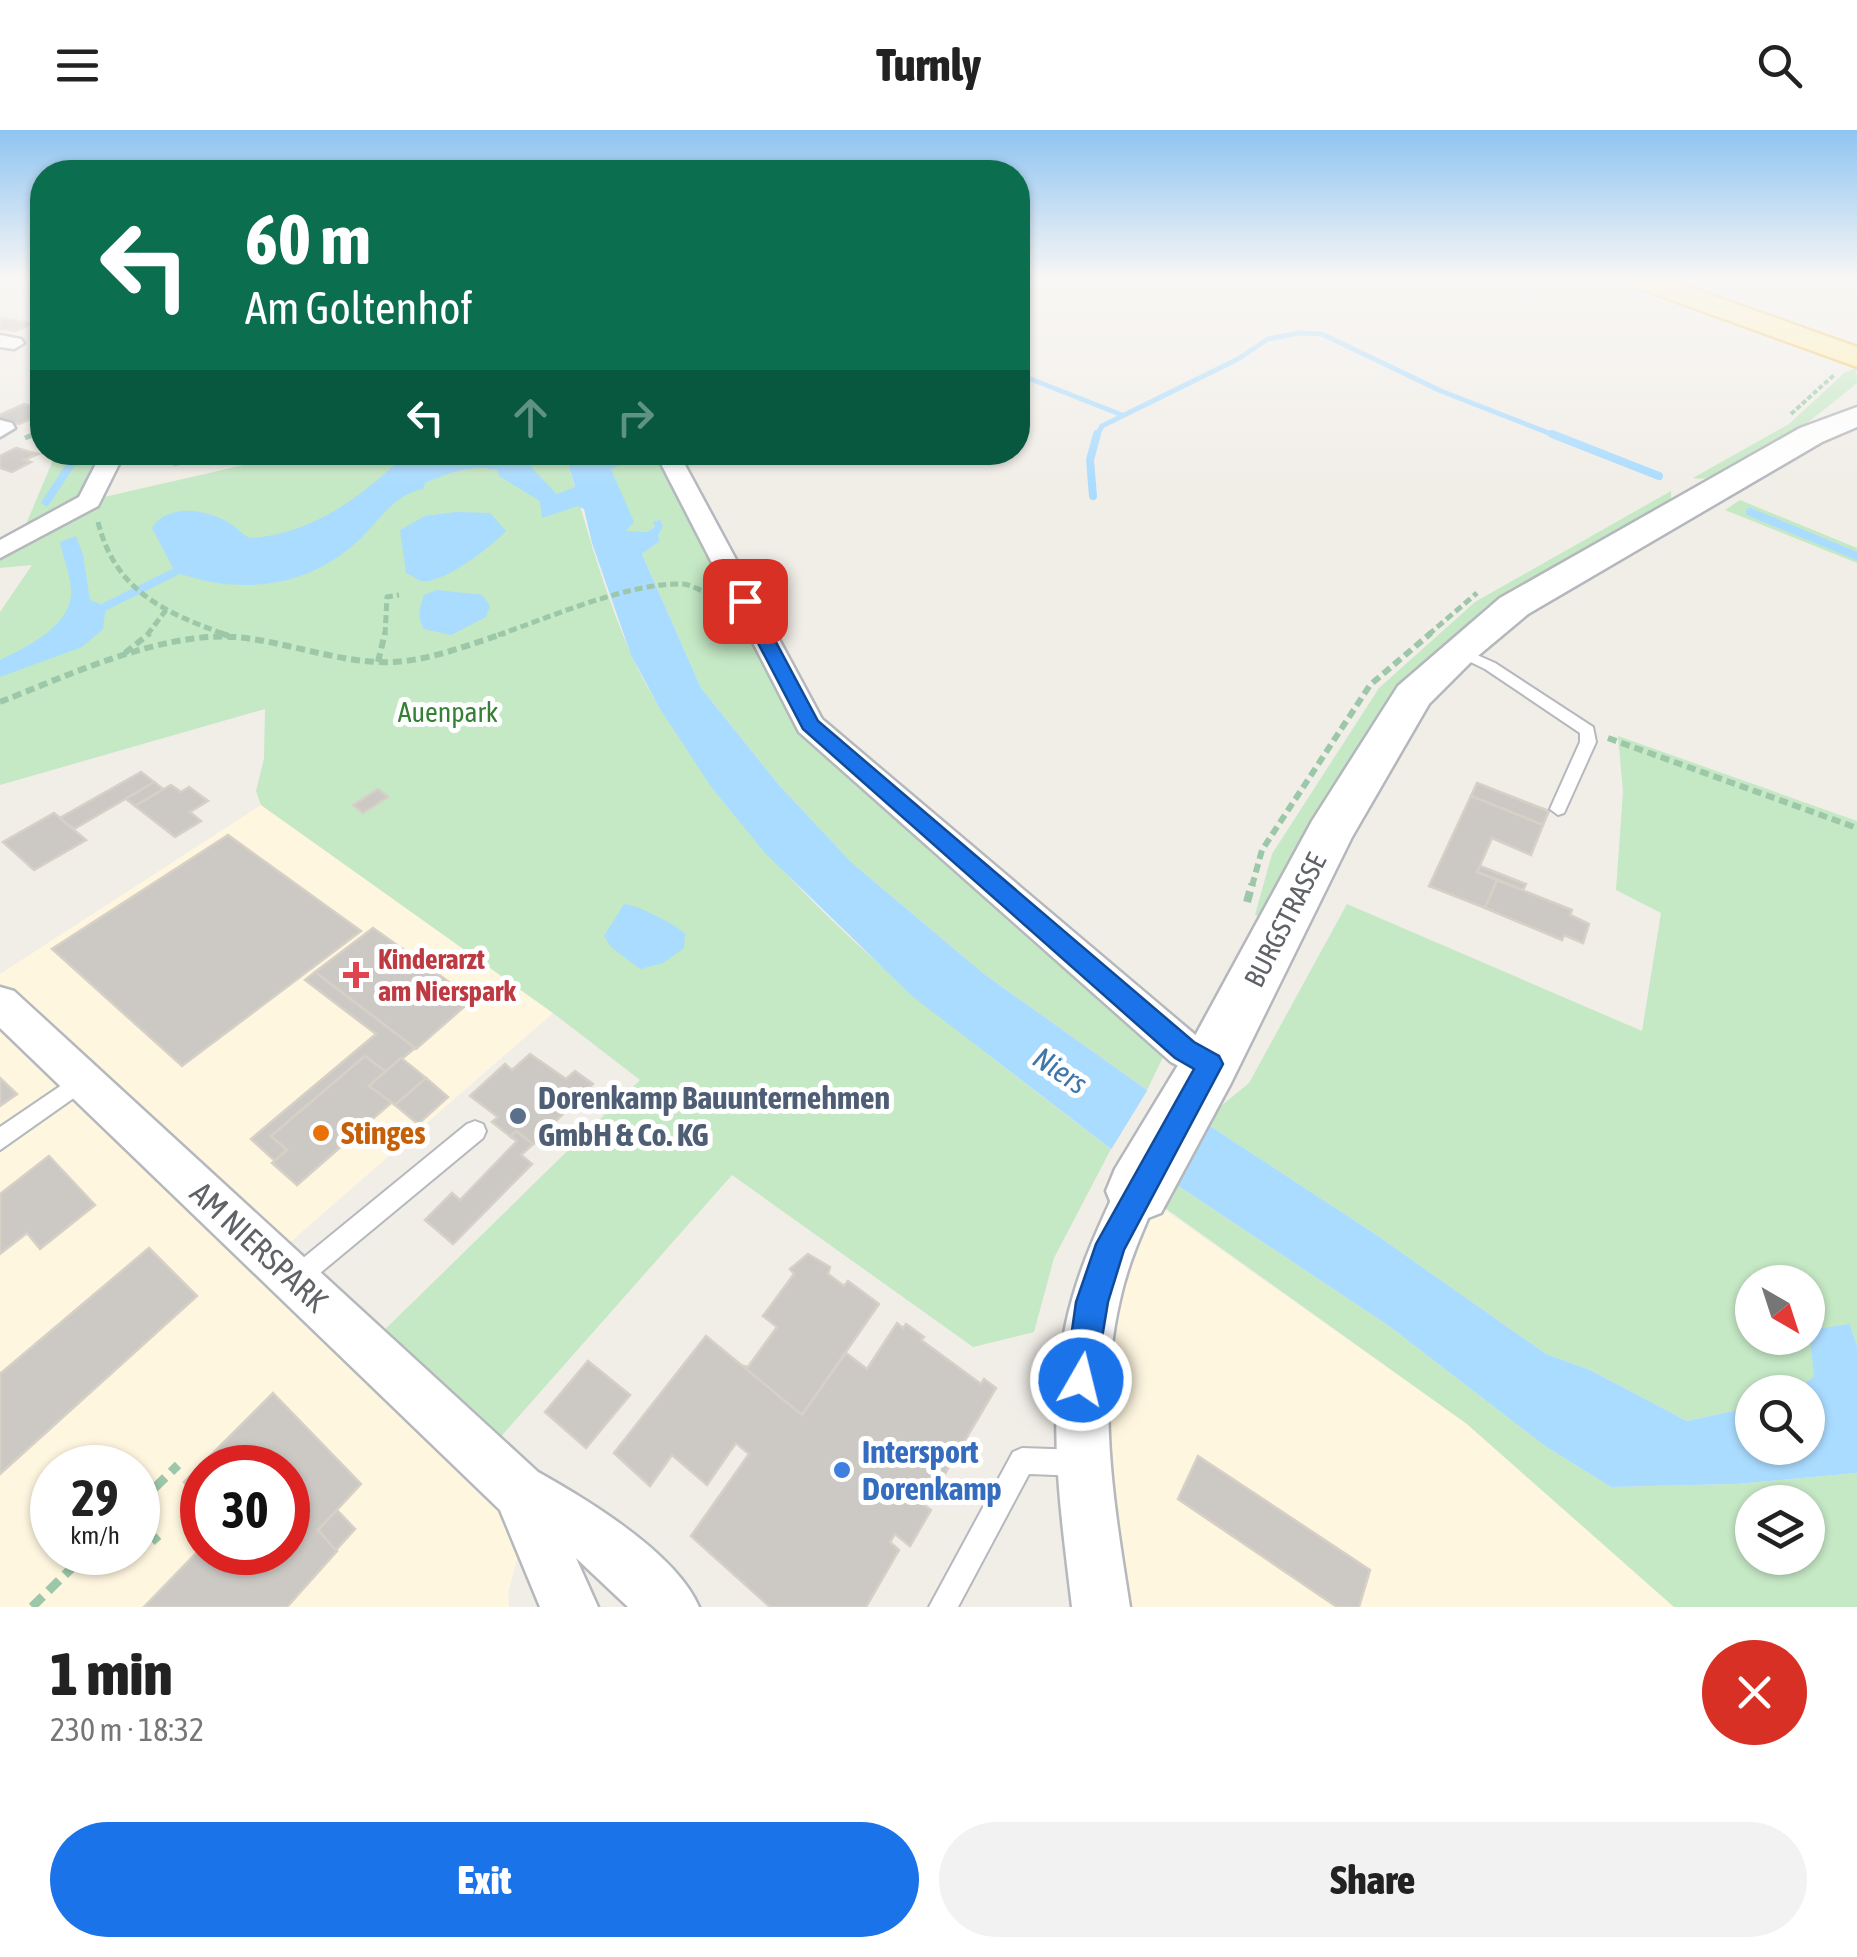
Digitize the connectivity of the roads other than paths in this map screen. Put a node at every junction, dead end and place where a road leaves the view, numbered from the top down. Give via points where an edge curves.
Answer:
1 (1829, 348) edge
2 (1857, 358) edge
3 (1857, 398) edge
4 (1857, 416) edge
5 (1810, 436) junction
6 (107, 465) edge
7 (673, 465) edge
8 (0, 550) edge
9 (1459, 651) junction
10 (1558, 809) dead end
11 (0, 1002) edge
12 (1203, 1078) junction
13 (81, 1081) junction
14 (475, 1130) dead end
15 (0, 1140) edge
16 (1138, 1191) joint
17 (294, 1280) junction
18 (1081, 1463) junction
19 (520, 1491) junction
20 (570, 1598) edge
21 (670, 1607) edge
22 (943, 1607) edge
23 (1102, 1607) edge

1 - 2 main road
3 - 5 street, BURGSTRASSE
4 - 5 street, BURGSTRASSE
5 - 9 street, BURGSTRASSE via 1514,606
6 - 8 street via 89,501
7 - 12 street via 810,725 1184,1050
9 - 10 lane via 1588,731
9 - 12 street, BURGSTRASSE via 1413,696 1329,834
11 - 13 street, AM NIERSPARK
12 - 16 street, BURGSTRASSE
13 - 15 lane
13 - 17 street, AM NIERSPARK
14 - 17 lane
16 - 18 street, BURGSTRASSE via 1092,1302 1081,1380
17 - 19 street, AM NIERSPARK
18 - 22 lane via 1022,1462
18 - 23 street, BURGSTRASSE
19 - 20 street, AM NIERSPARK
19 - 21 street, AM NIERSPARK via 583,1527

